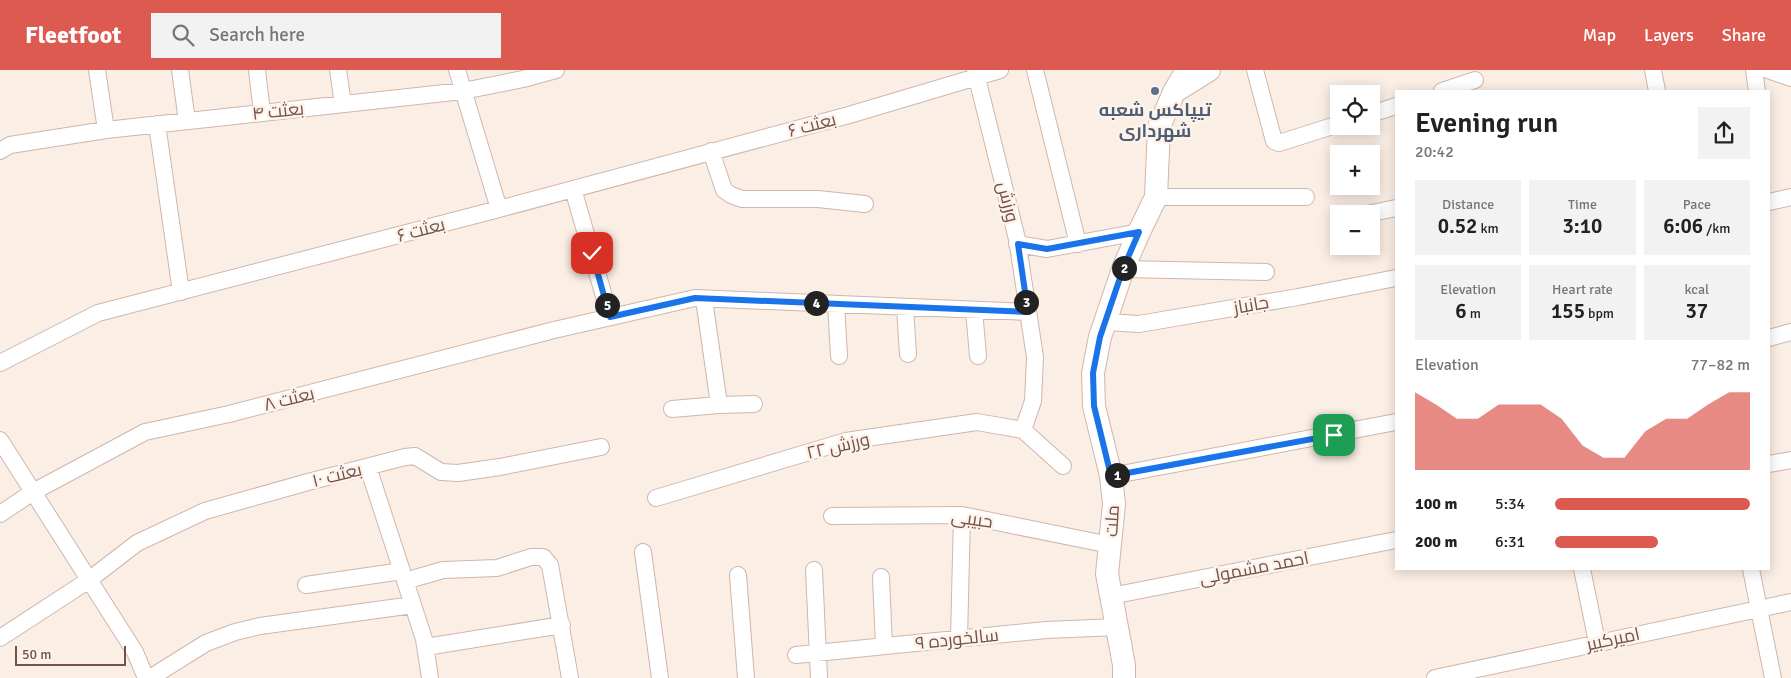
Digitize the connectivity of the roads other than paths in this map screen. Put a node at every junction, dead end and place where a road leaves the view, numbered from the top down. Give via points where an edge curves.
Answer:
1 (97, 70) edge
2 (180, 70) edge
3 (257, 70) edge
4 (338, 70) edge
5 (457, 70) edge
6 (556, 70) edge
7 (1000, 70) edge
8 (1035, 70) edge
9 (1187, 70) edge
10 (1209, 70) edge
11 (1255, 70) edge
12 (1653, 70) edge
13 (1754, 70) edge
14 (1768, 70) edge
15 (976, 74) edge
16 (1791, 78) edge
17 (1476, 80) dead end
18 (1445, 90) edge
19 (1657, 90) edge
20 (1757, 90) edge
21 (463, 91) junction
22 (1174, 92) junction
23 (342, 104) junction
24 (1395, 106) edge
25 (1380, 111) edge
26 (262, 113) junction
27 (187, 121) junction
28 (158, 124) junction
29 (1330, 127) edge
30 (106, 130) junction
31 (0, 151) edge
32 (711, 151) junction
33 (573, 189) junction
34 (1156, 197) junction
35 (1306, 197) dead end
36 (1791, 197) edge
37 (1770, 202) edge
38 (865, 204) dead end
39 (1395, 208) edge
40 (499, 209) junction
41 (1380, 211) edge
42 (1139, 232) junction
43 (1018, 244) junction
44 (1078, 244) junction
45 (1123, 269) junction
46 (1266, 272) dead end
47 (1395, 278) edge
48 (181, 292) junction
49 (704, 299) junction
50 (836, 304) junction
51 (905, 307) junction
52 (974, 310) junction
53 (1028, 312) junction
54 (610, 317) junction
55 (1106, 322) junction
56 (1791, 332) edge
57 (1770, 338) edge
58 (908, 354) dead end
59 (839, 356) dead end
60 (978, 356) dead end
61 (0, 363) edge
62 (754, 404) dead end
63 (720, 405) junction
64 (672, 409) dead end
65 (1395, 422) edge
66 (1024, 430) junction
67 (0, 440) edge
68 (601, 447) dead end
69 (1791, 460) edge
70 (1770, 464) edge
71 (1063, 466) dead end
72 (368, 467) junction
73 (1111, 476) junction
74 (33, 492) junction
75 (656, 498) dead end
76 (0, 514) edge
77 (962, 515) junction
78 (832, 516) dead end
79 (1395, 540) edge
80 (1110, 545) junction
81 (643, 552) dead end
82 (814, 570) dead end
83 (1582, 570) edge
84 (1751, 570) edge
85 (738, 575) dead end
86 (404, 576) junction
87 (881, 577) dead end
88 (89, 580) junction
89 (306, 585) dead end
90 (1111, 596) junction
91 (1791, 602) edge
92 (413, 605) junction
93 (1759, 608) junction
94 (562, 625) junction
95 (1117, 627) junction
96 (0, 638) edge
97 (959, 639) junction
98 (1597, 642) junction
99 (884, 646) junction
100 (426, 647) junction
101 (819, 652) junction
102 (796, 655) dead end
103 (1126, 674) edge
104 (146, 678) edge
105 (150, 678) edge
106 (430, 678) edge
107 (570, 678) edge
108 (660, 678) edge
109 (746, 678) edge
110 (820, 678) edge
111 (1435, 678) edge
112 (1772, 678) edge

1 - 30 street
2 - 27 street
3 - 26 street
4 - 23 street
5 - 21 street
6 - 21 street, بعثت ۴
7 - 15 street, بعثت ۶
8 - 44 street
9 - 22 main road, ملت
10 - 22 main road
11 - 29 street via 1276,143
12 - 19 street
13 - 20 street
14 - 16 street
15 - 32 street, بعثت ۶ via 849,115
15 - 43 street, ورزش
17 - 18 street
21 - 23 street, بعثت ۴
21 - 40 street
22 - 34 main road, ملت via 1159,127
23 - 26 street, بعثت ۴
24 - 25 street
26 - 27 street, بعثت ۴
27 - 28 street, بعثت ۴
28 - 30 street, بعثت ۴
28 - 48 street
30 - 31 street, بعثت ۴ via 10,145
32 - 33 street, بعثت ۶
32 - 38 street via 724,190 742,199 818,199
33 - 40 street, بعثت ۶
33 - 54 street
34 - 35 street
34 - 42 main road, ملت
36 - 37 street
39 - 41 street
40 - 48 street, بعثت ۶
42 - 44 street
42 - 45 main road, ملت
43 - 44 street via 1047,249
43 - 53 street, ورزش
45 - 46 street
45 - 55 main road, ملت
47 - 55 street, جانباز via 1139,324
48 - 61 street, بعثت ۶ via 98,313
49 - 50 street, بعثت ٨
49 - 54 street, بعثت ٨ via 695,298
49 - 63 street
50 - 51 street, بعثت ٨
50 - 59 street
51 - 52 street, بعثت ٨
51 - 58 street
52 - 53 street, بعثت ٨
52 - 60 street
53 - 66 street, ورزش via 1035,356 1033,401
54 - 74 street, بعثت ٨ via 229,414 145,432
55 - 73 main road, ملت via 1093,373 1094,406
56 - 57 street
62 - 63 street
63 - 64 street
65 - 73 street
66 - 71 street
66 - 75 street, ورزش ۲۲ via 977,422 846,441
67 - 74 street
68 - 72 street, بعثت ۱۰ via 458,473 441,472 415,456
69 - 70 street
72 - 86 street
72 - 88 street, بعثت ۱۰ via 205,511 137,543
73 - 80 main road, ملت via 1114,504
74 - 76 street, بعثت ٨
74 - 88 street
77 - 78 street, حبیبی
77 - 80 street, حبیبی
77 - 97 street
79 - 90 street, احمد مشمولی
80 - 90 main road, ملت via 1107,574
81 - 108 street
82 - 101 street
83 - 98 street
84 - 93 street
85 - 109 street
86 - 89 street
86 - 92 street
86 - 94 street via 443,570 497,568 531,557 542,557 550,565
87 - 99 street
88 - 96 street, بعثت ۱۰
88 - 104 street via 135,652
90 - 95 main road, ملت
91 - 93 street, امیرکبیر
92 - 100 street
92 - 105 street via 235,632 206,643
93 - 98 street, امیرکبیر
93 - 112 street
94 - 100 street
94 - 107 street
95 - 97 street, سالخورده ۹
95 - 103 main road, ملت
97 - 99 street, سالخورده ۹
98 - 111 street, امیرکبیر
99 - 101 street, سالخورده ۹
100 - 106 street
101 - 102 street, سالخورده ۹
101 - 110 street

